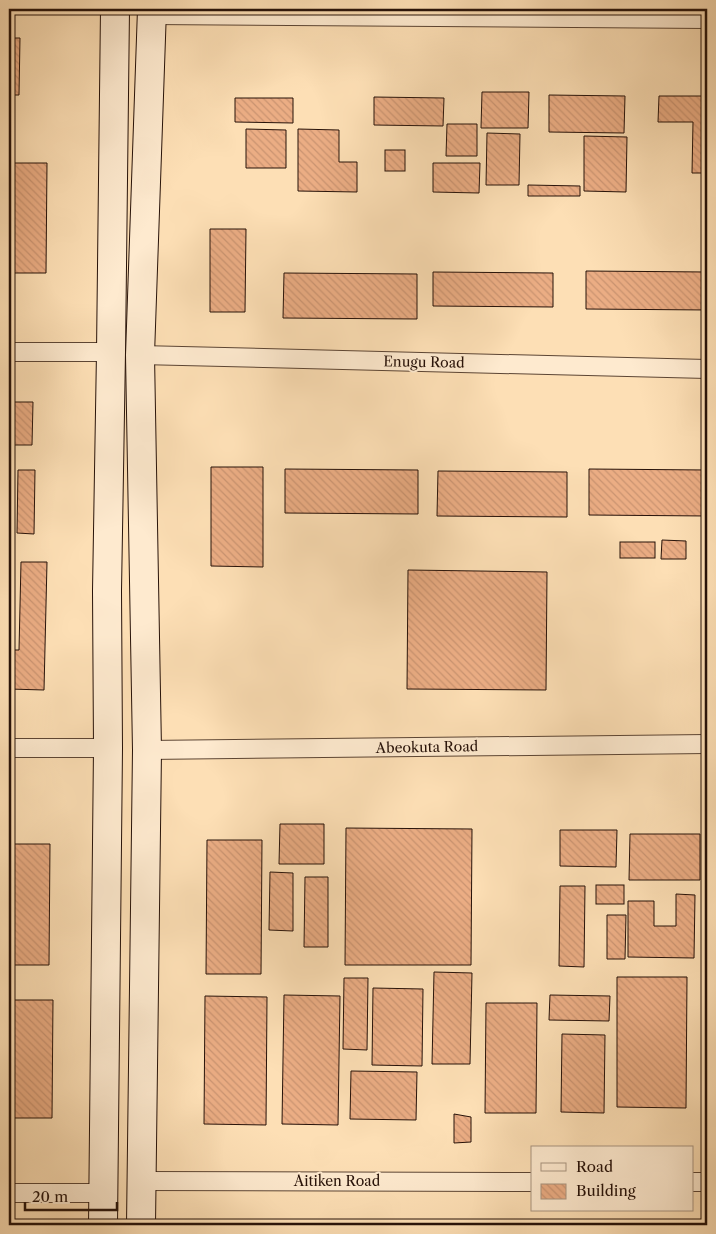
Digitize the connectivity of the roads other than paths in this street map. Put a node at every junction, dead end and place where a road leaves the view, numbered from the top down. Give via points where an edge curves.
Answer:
1 (115, 9) edge
2 (152, 10) edge
3 (707, 14) edge
4 (9, 352) edge
5 (111, 352) junction
6 (140, 355) junction
7 (707, 369) edge
8 (107, 591) junction
9 (144, 593) junction
10 (707, 744) edge
11 (9, 748) edge
12 (108, 748) junction
13 (147, 750) junction
14 (142, 1181) junction
15 (531, 1182) edge
16 (694, 1182) edge
17 (707, 1182) edge
18 (9, 1193) edge
19 (103, 1193) junction
20 (103, 1225) edge
21 (141, 1225) edge

1 - 5 main road
2 - 3 main road
2 - 6 main road
4 - 5 lane
5 - 8 main road
6 - 7 lane, Enugu Road
6 - 9 main road
8 - 9 main road
8 - 12 main road
9 - 13 main road
10 - 13 lane, Abeokuta Road
11 - 12 lane
12 - 19 main road
13 - 14 main road
14 - 15 lane, Aitiken Road
14 - 21 main road
16 - 17 lane
18 - 19 lane
19 - 20 main road

